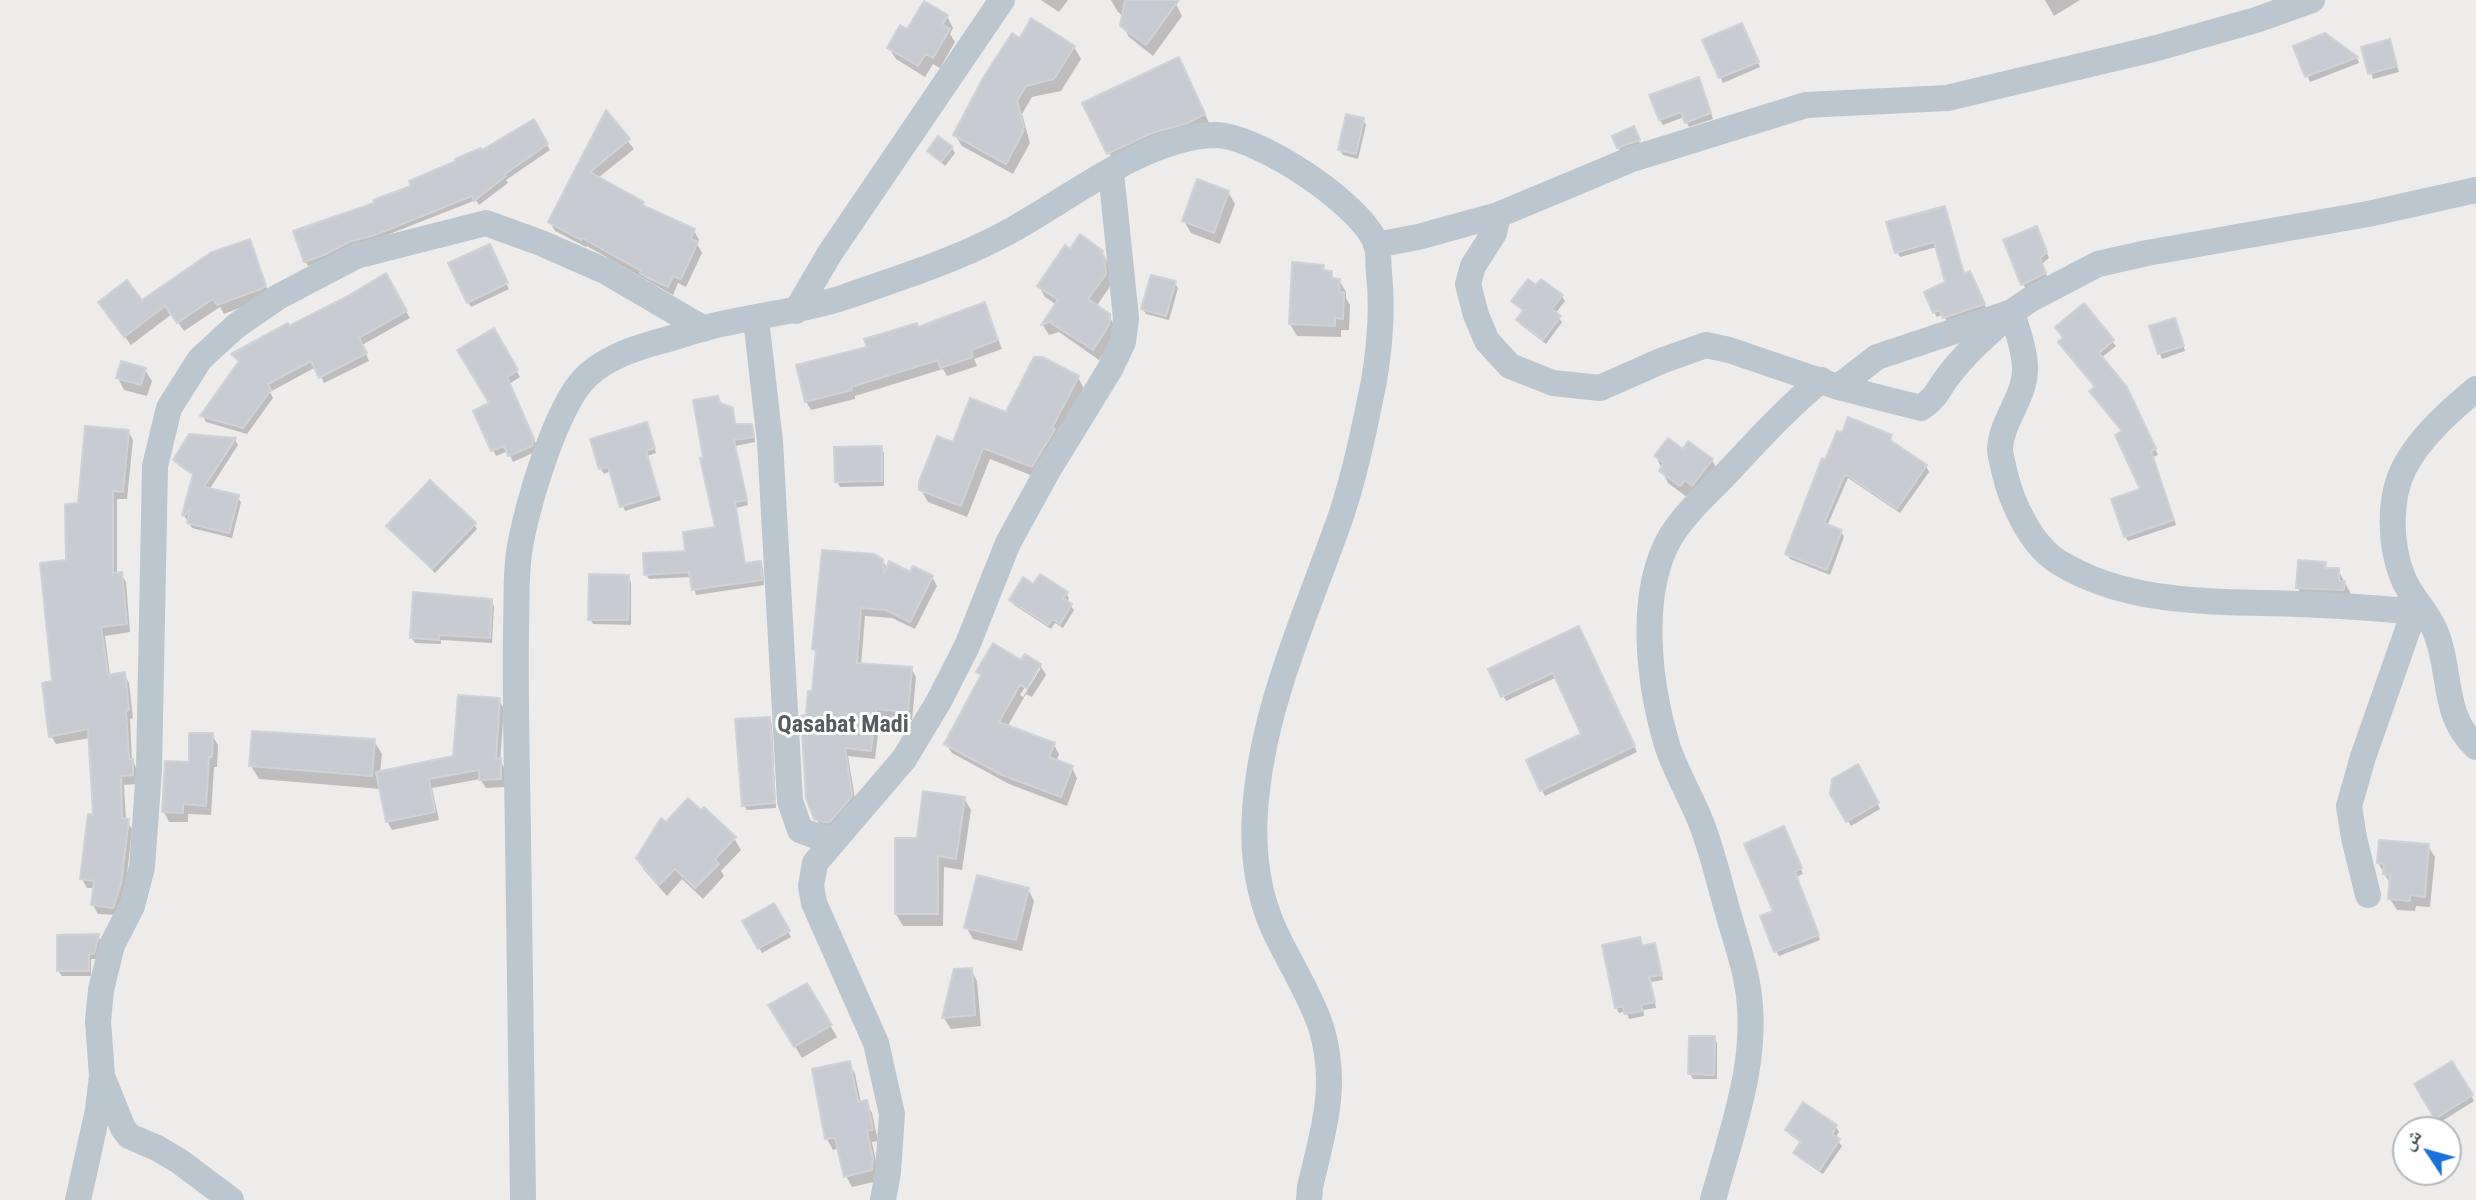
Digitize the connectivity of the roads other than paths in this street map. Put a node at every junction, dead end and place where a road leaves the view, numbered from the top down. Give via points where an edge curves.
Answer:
1 (1002, 0) edge
2 (2312, 0) edge
3 (1111, 172) junction
4 (2476, 190) edge
5 (1498, 215) junction
6 (1376, 244) junction
7 (796, 311) junction
8 (2012, 312) junction
9 (756, 319) junction
10 (704, 329) junction
11 (1830, 384) junction
12 (2476, 389) edge
13 (2419, 612) junction
14 (2476, 747) edge
15 (836, 837) junction
16 (2368, 895) dead end
17 (102, 1076) junction
18 (78, 1200) edge
19 (231, 1200) edge
20 (523, 1200) edge
21 (883, 1200) edge
22 (1309, 1200) edge
23 (1713, 1200) edge

1 - 7 street
2 - 5 street via 2157,48 1947,98 1806,105 1632,159
3 - 6 street via 1162,145 1232,137 1290,164 1362,221
3 - 7 street via 967,252
3 - 15 street via 1126,318 1123,342 1008,543 967,646 939,701 904,759
4 - 8 street via 2098,264
5 - 6 street
5 - 11 street via 1494,233 1468,284 1487,341 1510,366 1553,383 1600,388 1706,345
6 - 22 street via 1381,331 1363,431 1343,510 1277,691 1261,759 1253,839 1258,880 1276,936 1323,1033 1330,1103
7 - 9 street
8 - 11 street via 1877,357
8 - 11 street via 1921,408
8 - 13 street via 2025,371 2000,449 2018,514 2058,562 2130,592 2201,601
9 - 10 street
9 - 15 street via 771,455 790,801 800,830 821,838
10 - 17 street via 605,271 486,222 356,256 246,318 200,359 169,408 155,466 149,770 142,867 132,906 111,945 101,990
10 - 20 street via 609,360 579,385 557,427 521,539 516,665
11 - 23 street via 1752,445 1678,528 1658,565 1649,606 1649,645 1659,715 1678,775 1699,816 1748,984 1749,1061
12 - 13 street via 2423,442 2404,468 2396,491 2394,556
13 - 14 street via 2436,631 2449,703
13 - 16 street via 2349,806
15 - 21 street via 816,863 811,886 814,903 876,1042 892,1114
17 - 18 street
17 - 19 street via 129,1136 179,1161

